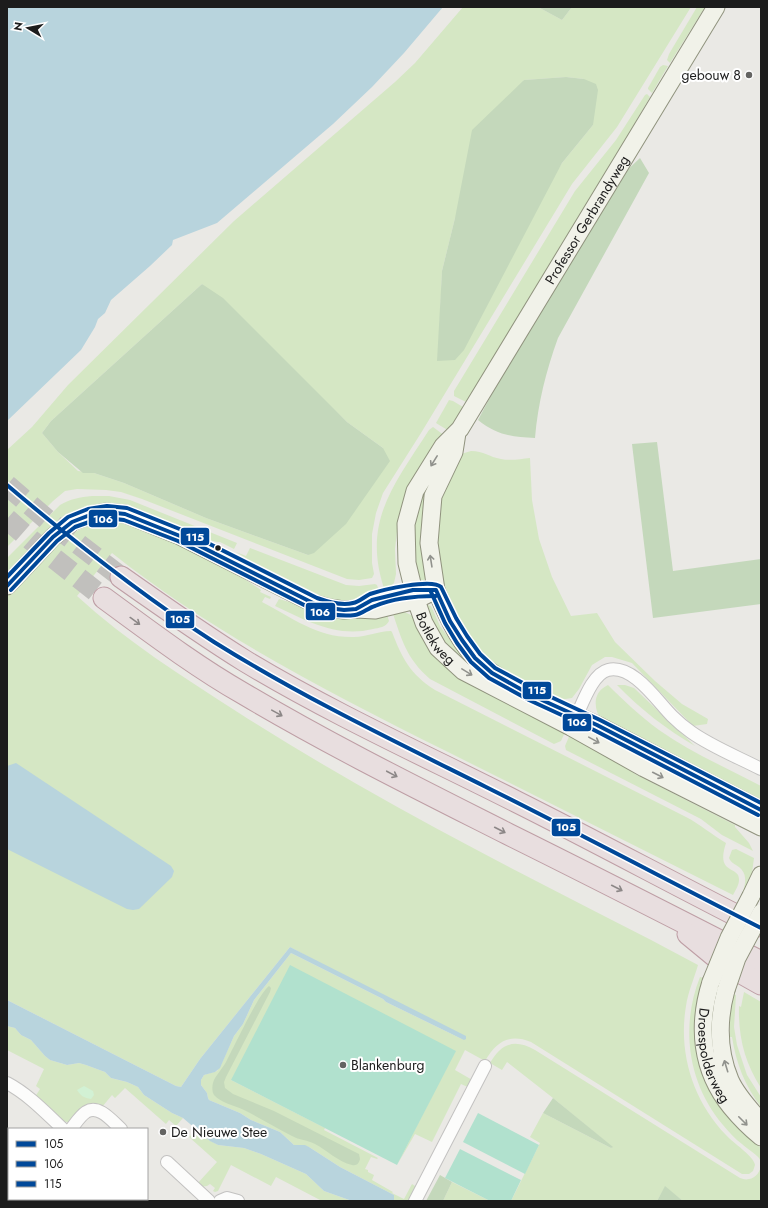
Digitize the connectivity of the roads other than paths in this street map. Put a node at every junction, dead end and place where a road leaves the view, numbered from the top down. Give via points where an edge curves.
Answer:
1 (716, 7) edge
2 (457, 433) junction
3 (122, 577) tunnel mouth
4 (7, 586) edge
5 (436, 590) junction
6 (415, 595) junction
7 (104, 598) tunnel mouth
8 (574, 722) junction
9 (761, 769) edge
10 (761, 810) edge
11 (761, 827) edge
12 (761, 876) edge
13 (656, 908) junction
14 (761, 913) edge
15 (761, 928) edge
16 (761, 962) edge
17 (761, 984) edge
18 (485, 1066) dead end
19 (7, 1083) edge
20 (761, 1122) edge
21 (62, 1128) edge
22 (72, 1128) edge
23 (120, 1128) edge
24 (761, 1137) edge
25 (167, 1162) dead end
26 (209, 1201) edge
27 (220, 1201) edge
28 (238, 1201) edge
29 (415, 1201) edge

1 - 2 main road, Professor Gerbrandyweg
5 -> 2 main road, Professor Gerbrandyweg via 429,542 433,496 454,452
2 -> 6 main road, Professor Gerbrandyweg via 444,446 415,491 406,524 407,563
3 - 15 highway via 197,630 323,705
4 - 6 main road, Botlekweg via 53,537 72,522 106,512 124,514 180,536 315,604 329,608 375,610
5 - 6 main road
5 - 8 main road, Botlekweg via 461,640 484,666
6 -> 8 main road, Botlekweg via 424,623 438,648 449,660 463,671
7 -> 13 highway via 211,674 256,701 431,795
8 - 9 street via 598,676 608,670 622,671 642,684 691,732
8 - 10 main road, Botlekweg via 597,725
8 -> 11 main road, Botlekweg via 644,768
12 -> 24 main road, Droespolderweg, bridge via 729,938 711,982 706,997 702,1028 709,1067 716,1083 730,1106
13 - 16 highway
13 - 17 highway via 722,962
20 -> 14 main road, Droespolderweg, bridge via 730,1080 724,1062 720,1028 722,1005 737,958
18 - 29 street
19 - 21 street via 26,1095
22 - 23 street via 86,1112 94,1110 103,1113
25 - 26 street
27 - 28 street via 228,1198

